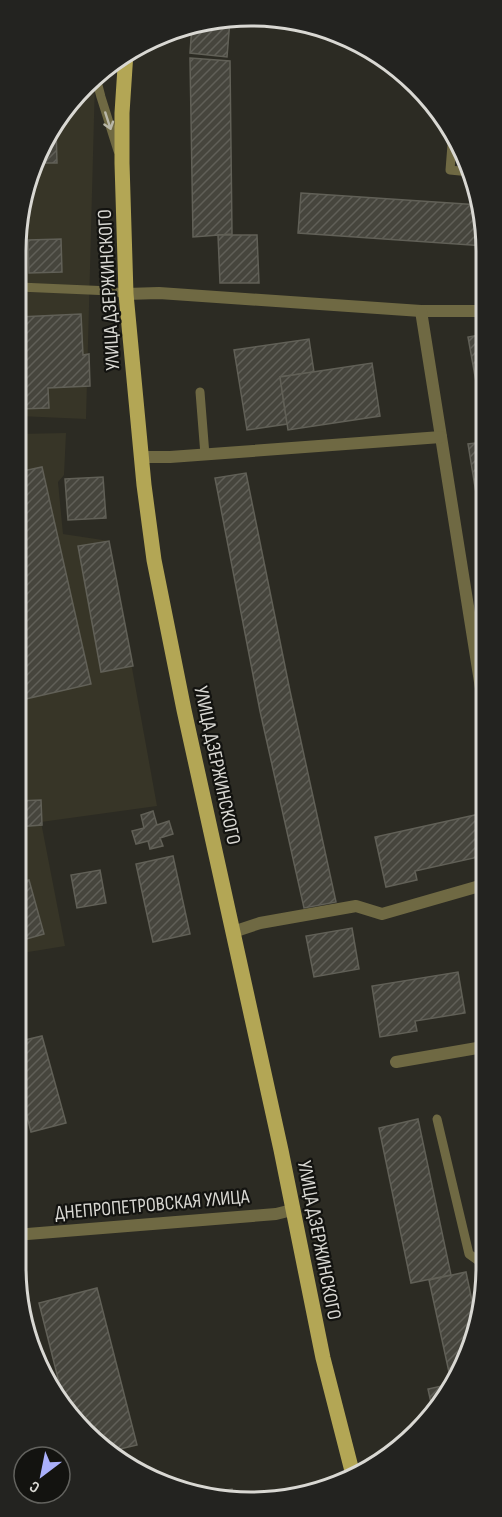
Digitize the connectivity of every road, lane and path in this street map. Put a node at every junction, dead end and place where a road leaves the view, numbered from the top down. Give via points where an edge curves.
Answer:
1 (125, 65) edge
2 (98, 85) edge
3 (452, 149) edge
4 (122, 163) junction
5 (462, 171) edge
6 (26, 287) edge
7 (126, 294) junction
8 (476, 311) edge
9 (421, 312) junction
10 (200, 392) dead end
11 (441, 437) junction
12 (205, 455) junction
13 (142, 457) junction
14 (476, 656) edge
15 (476, 887) edge
16 (233, 932) junction
17 (476, 1048) edge
18 (396, 1062) dead end
19 (437, 1119) dead end
20 (292, 1210) junction
21 (26, 1234) edge
22 (476, 1259) edge
23 (351, 1468) edge

1 - 4 main road, УЛИЦА ДЗЕРЖИНСКОГО
2 -> 4 lane
3 - 5 lane via 450,170
4 - 7 main road, УЛИЦА ДЗЕРЖИНСКОГО
6 - 7 lane
7 - 9 street
7 - 13 main road, УЛИЦА ДЗЕРЖИНСКОГО
8 - 9 street
9 - 11 street
10 - 12 lane
11 - 12 street
11 - 14 street
12 - 13 street
13 - 16 main road, УЛИЦА ДЗЕРЖИНСКОГО via 156,570
15 - 16 street via 382,914 356,906 261,923
16 - 20 main road, УЛИЦА ДЗЕРЖИНСКОГО
17 - 18 street
19 - 22 lane via 469,1254
20 - 21 street, ДНЕПРОПЕТРОВСКАЯ УЛИЦА
20 - 23 main road, УЛИЦА ДЗЕРЖИНСКОГО

